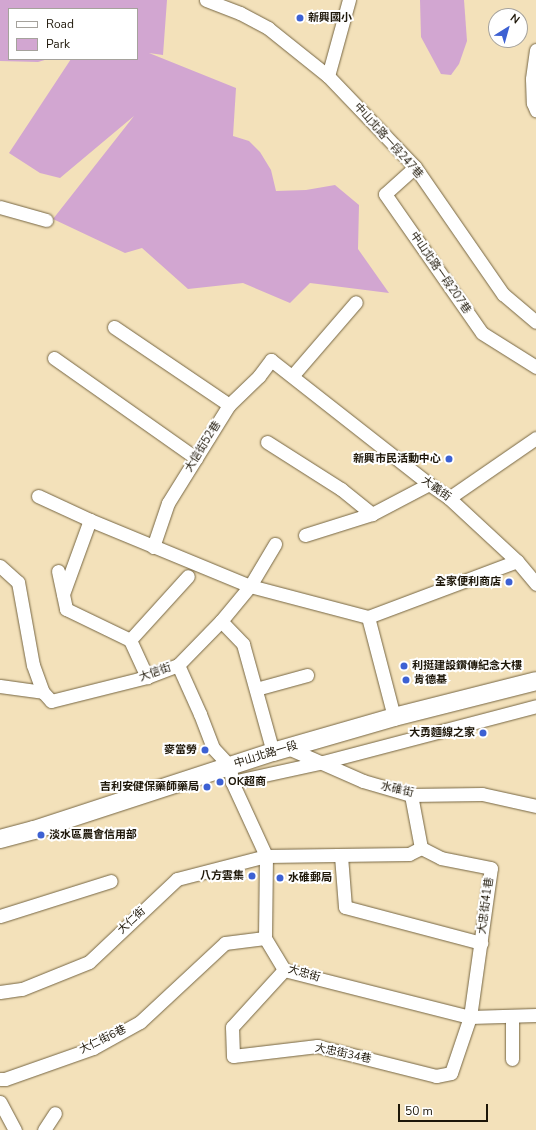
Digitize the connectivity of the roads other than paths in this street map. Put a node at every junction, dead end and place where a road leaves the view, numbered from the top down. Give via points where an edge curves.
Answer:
1 (206, 0) edge
2 (349, 0) edge
3 (536, 50) edge
4 (328, 76) junction
5 (536, 110) edge
6 (415, 168) junction
7 (0, 206) edge
8 (46, 220) dead end
9 (356, 302) dead end
10 (536, 322) edge
11 (114, 327) dead end
12 (54, 358) dead end
13 (271, 360) joint
14 (536, 367) edge
15 (293, 376) junction
16 (229, 405) junction
17 (536, 438) edge
18 (267, 442) dead end
19 (196, 458) junction
20 (429, 484) junction
21 (38, 496) dead end
22 (450, 498) junction
23 (372, 514) junction
24 (90, 520) junction
25 (305, 535) dead end
26 (275, 544) dead end
27 (153, 547) junction
28 (517, 561) junction
29 (0, 566) edge
30 (58, 571) dead end
31 (188, 576) dead end
32 (536, 584) edge
33 (250, 586) junction
34 (63, 594) junction
35 (368, 617) junction
36 (222, 621) junction
37 (130, 640) junction
38 (178, 665) junction
39 (307, 675) dead end
40 (147, 677) junction
41 (536, 681) edge
42 (0, 686) edge
43 (256, 689) junction
44 (47, 697) junction
45 (536, 706) edge
46 (394, 717) junction
47 (280, 750) junction
48 (322, 762) junction
49 (231, 774) junction
50 (412, 795) junction
51 (536, 806) edge
52 (0, 839) edge
53 (421, 848) junction
54 (266, 856) junction
55 (341, 856) junction
56 (111, 881) dead end
57 (0, 916) edge
58 (265, 938) junction
59 (481, 943) junction
60 (284, 970) junction
61 (0, 992) edge
62 (536, 1015) edge
63 (512, 1016) junction
64 (470, 1017) junction
65 (512, 1059) dead end
66 (0, 1079) edge
67 (0, 1102) edge
68 (55, 1113) dead end
69 (15, 1130) edge
70 (44, 1130) edge

1 - 4 street, 中山北路一段247巷 via 240,13 268,28
2 - 4 street
3 - 5 street via 532,79 533,103
4 - 6 street, 中山北路一段247巷
6 - 10 street, 中山北路一段247巷 via 503,294
6 - 14 street, 中山北路一段207巷 via 385,194 482,333
7 - 8 street
9 - 15 street
11 - 16 street
12 - 19 street
13 - 15 street, 大義街
13 - 16 street, 大信街52巷 via 259,376
15 - 20 street, 大義街
16 - 19 street, 大信街52巷
17 - 22 street
18 - 23 street via 341,489
19 - 27 street, 大信街52巷 via 168,503
20 - 22 street, 大義街
20 - 23 street
21 - 24 street
22 - 28 street, 大義街
23 - 25 street
24 - 27 street
24 - 34 street
26 - 33 street, 大信街
27 - 33 street
28 - 32 street, 大義街
28 - 35 street
29 - 44 street via 18,582 33,665
30 - 34 street
31 - 37 street
33 - 35 street
33 - 36 street, 大信街
34 - 37 street via 66,609
35 - 46 street
36 - 38 street, 大信街
36 - 43 street via 243,644
37 - 40 street
38 - 40 street, 大信街
38 - 49 street via 213,748
39 - 43 street
40 - 44 street, 大信街
41 - 46 main road, 中山北路一段
42 - 44 street
43 - 47 street
45 - 48 street
46 - 47 main road, 中山北路一段
47 - 48 street, 水碓街
47 - 49 main road, 中山北路一段
48 - 49 street
48 - 50 street, 水碓街 via 363,782
49 - 52 main road, 中山北路一段
49 - 54 street
50 - 51 street, 水碓街 via 482,794
50 - 53 street
53 - 55 street, 大仁街 via 409,854
53 - 59 street, 大忠街41巷 via 441,858 492,868
54 - 55 street, 大仁街
54 - 58 street
54 - 61 street, 大仁街 via 177,879 89,962 22,989
55 - 59 street via 345,907
56 - 57 street
58 - 60 street, 大忠街
58 - 66 street, 大仁街6巷 via 225,943 140,1022 93,1048
59 - 64 street, 大忠街41巷
60 - 64 street, 大忠街
60 - 64 street, 大忠街34巷 via 232,1027 233,1056 317,1046 436,1076 451,1073
62 - 63 street, 大忠街
63 - 64 street, 大忠街
63 - 65 street
67 - 69 street
68 - 70 street

